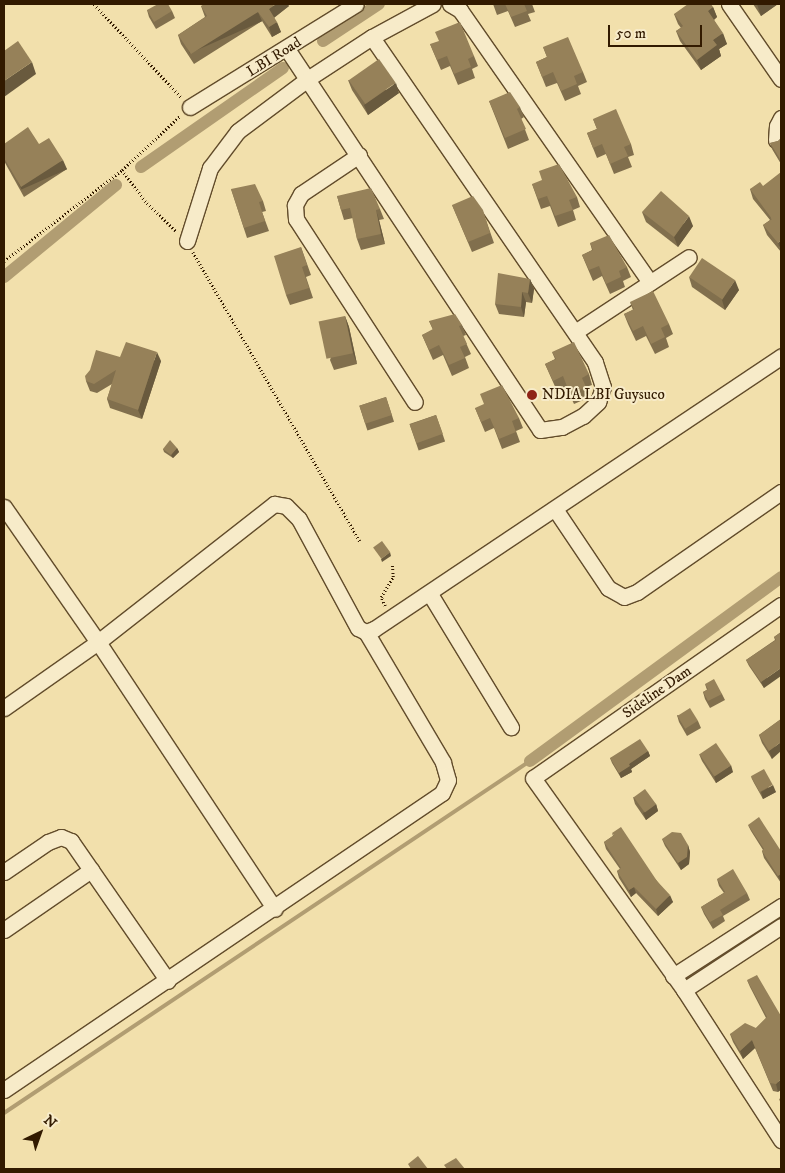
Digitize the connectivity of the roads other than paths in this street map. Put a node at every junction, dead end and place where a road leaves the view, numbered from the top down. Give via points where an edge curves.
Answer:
1 (356, 4) edge
2 (433, 4) edge
3 (450, 4) edge
4 (729, 4) edge
5 (372, 37) junction
6 (298, 64) junction
7 (781, 79) edge
8 (190, 107) road end
9 (781, 118) edge
10 (776, 140) edge
11 (359, 155) junction
12 (187, 242) road end
13 (689, 256) dead end
14 (650, 282) junction
15 (575, 332) junction
16 (779, 364) edge
17 (415, 402) dead end
18 (781, 492) edge
19 (4, 507) edge
20 (555, 509) junction
21 (430, 594) junction
22 (781, 606) edge
23 (366, 632) junction
24 (98, 642) junction
25 (4, 708) edge
26 (512, 727) dead end
27 (91, 870) junction
28 (4, 872) edge
29 (781, 906) edge
30 (274, 909) junction
31 (781, 926) edge
32 (4, 930) edge
33 (673, 976) junction
34 (168, 981) junction
35 (684, 990) junction
36 (4, 1090) edge
37 (781, 1140) edge

1 - 6 street, LBI Road
2 - 5 street
3 - 14 street via 460,10
4 - 7 street
5 - 6 street
5 - 15 street
6 - 8 street, LBI Road
6 - 11 street
6 - 12 street via 238,131 210,168
9 - 10 street
11 - 15 street via 540,430 562,427 584,416 598,402 603,387 595,362
11 - 17 street via 300,194 295,205 296,219
13 - 14 street
14 - 15 street
16 - 20 street
18 - 20 street via 637,592 624,597 608,588
19 - 24 street
20 - 21 street
21 - 23 street
21 - 26 street
22 - 33 street, Sideline Dam via 538,785
23 - 24 street via 358,628 299,519 286,506 274,504
23 - 30 street via 443,762 448,780 442,793
24 - 25 street
24 - 30 street
27 - 28 street via 71,840 61,837 48,842
27 - 32 street
27 - 34 street
29 - 33 street
30 - 34 street
31 - 35 street
33 - 35 street
34 - 36 street
35 - 37 street

